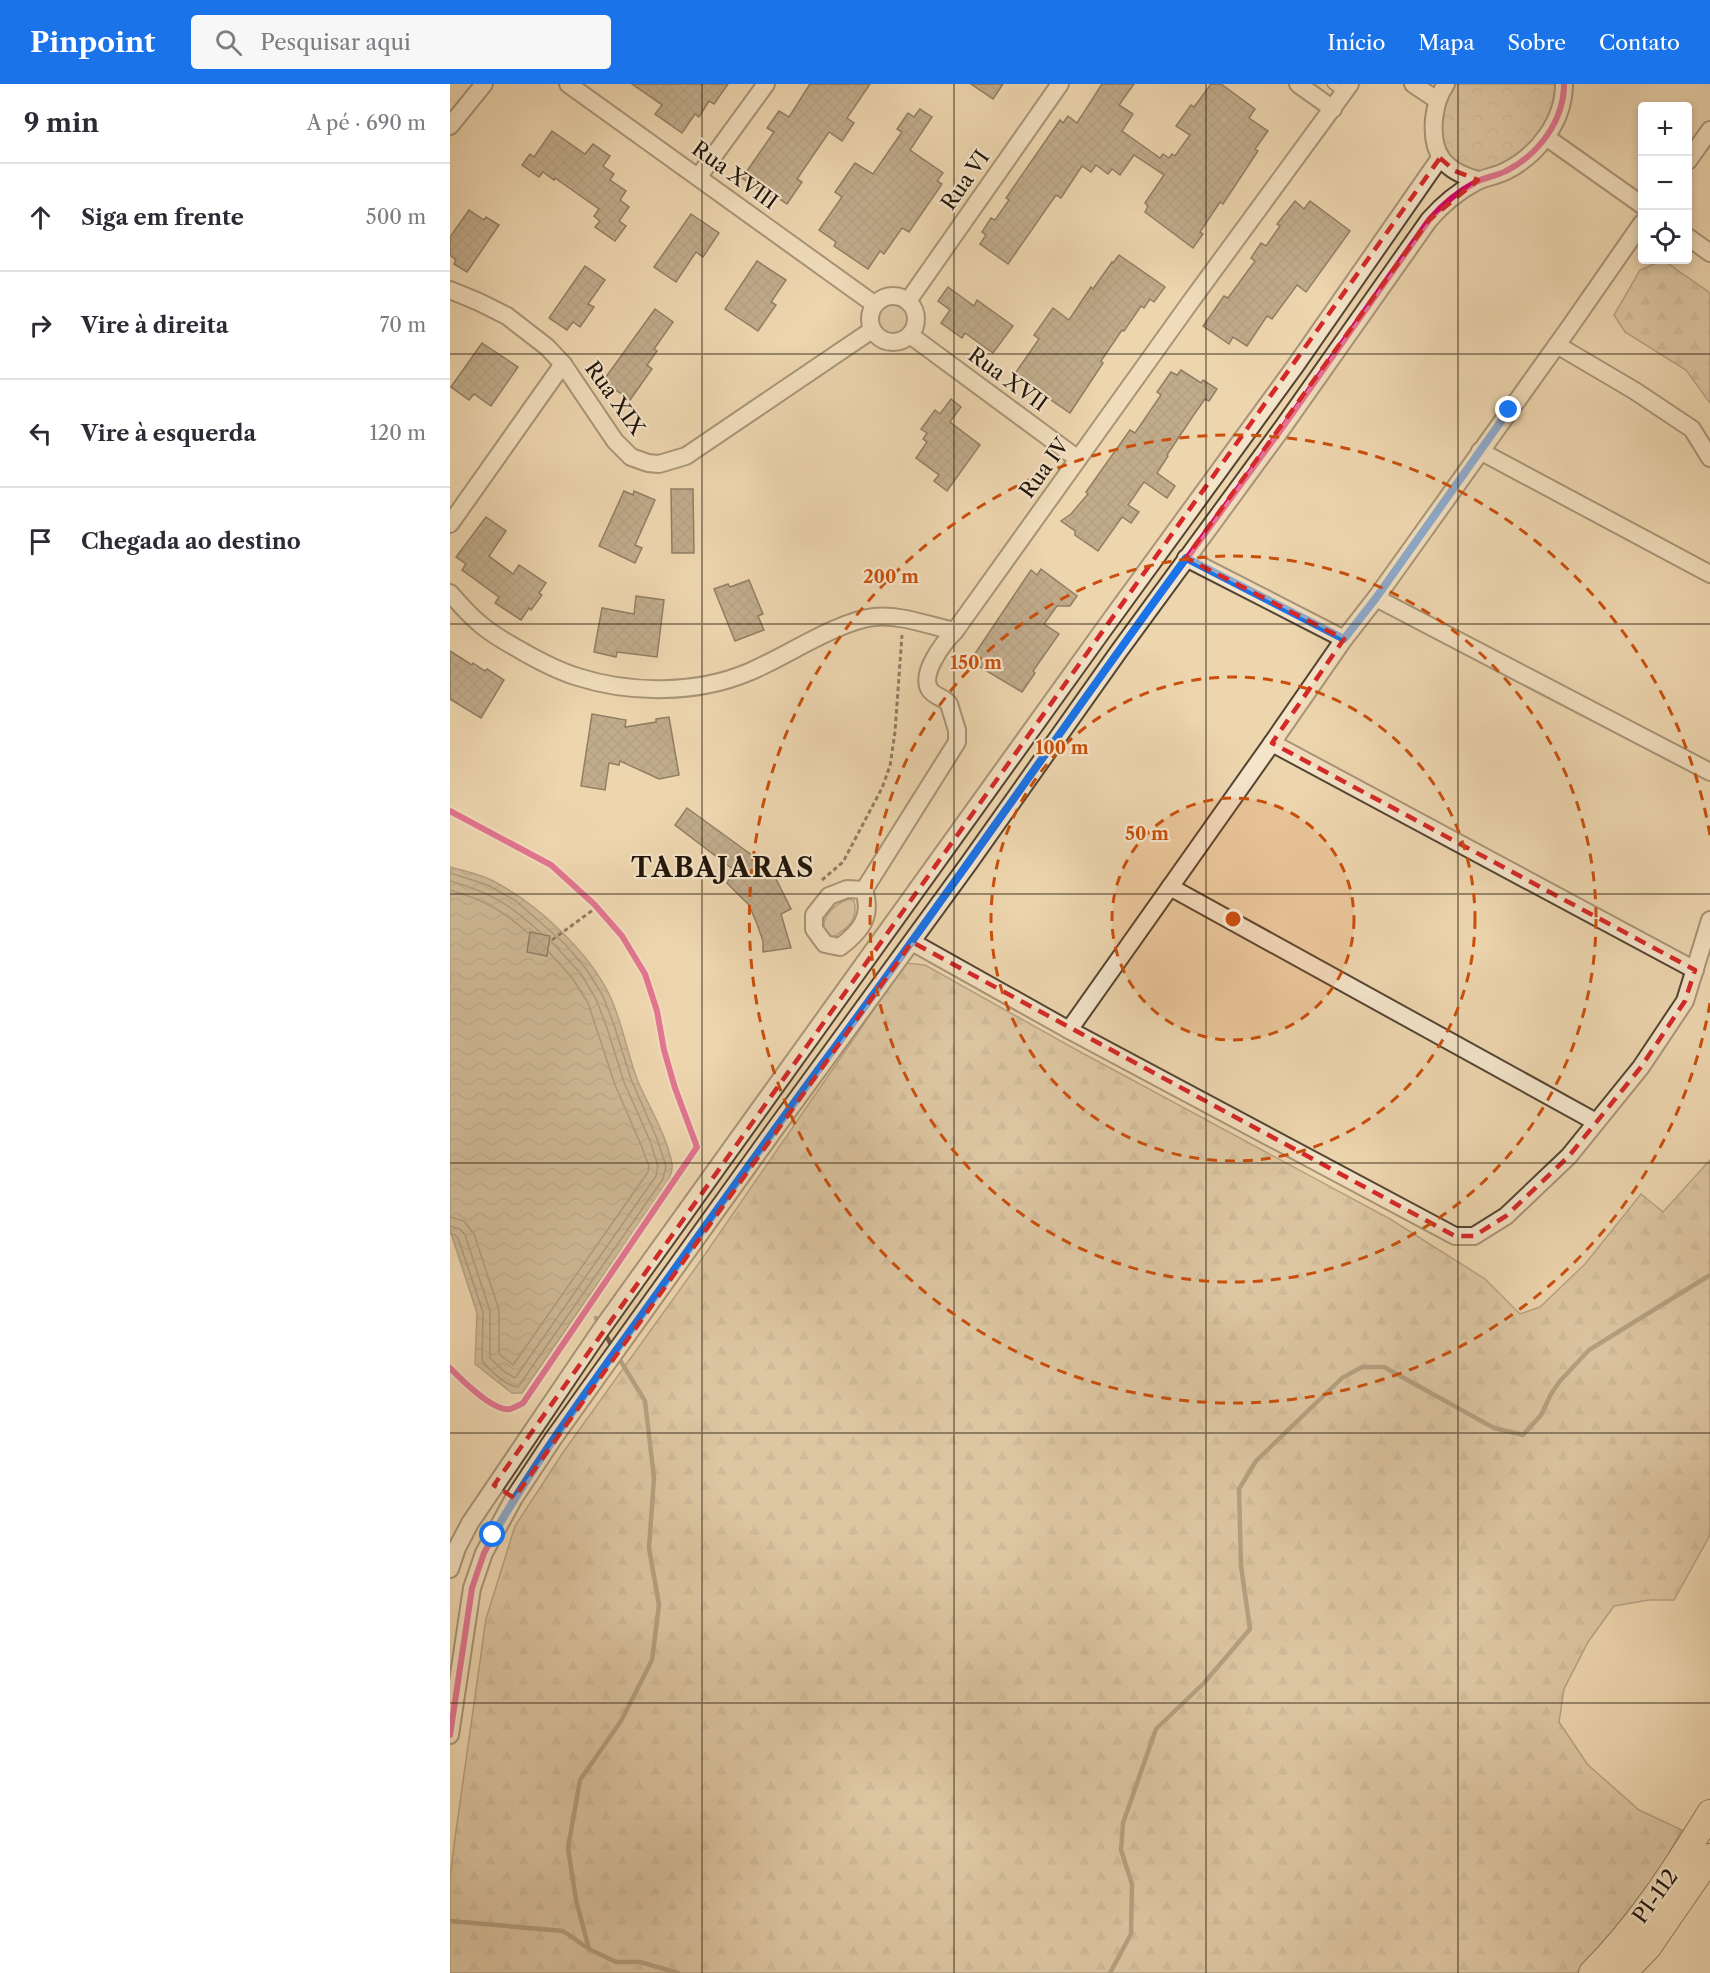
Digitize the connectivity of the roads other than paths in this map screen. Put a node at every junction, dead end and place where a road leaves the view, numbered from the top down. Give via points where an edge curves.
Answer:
1 (484, 84) edge
2 (568, 84) edge
3 (766, 84) edge
4 (1060, 84) edge
5 (1298, 84) edge
6 (1413, 84) edge
7 (1446, 84) edge
8 (1564, 84) edge
9 (1342, 87) edge
10 (1437, 100) junction
11 (1333, 109) junction
12 (450, 126) edge
13 (1710, 130) edge
14 (1546, 137) junction
15 (1692, 156) edge
16 (1440, 158) junction
17 (699, 176) junction
18 (1478, 180) junction
19 (1638, 202) edge
20 (1638, 229) edge
21 (1692, 240) edge
22 (1710, 253) edge
23 (450, 290) edge
24 (908, 301) junction
25 (874, 304) junction
26 (872, 330) junction
27 (910, 335) junction
28 (1557, 345) junction
29 (563, 364) junction
30 (1480, 451) junction
31 (1710, 458) edge
32 (1078, 459) junction
33 (450, 525) edge
34 (1186, 558) junction
35 (1710, 574) edge
36 (450, 593) edge
37 (1376, 598) junction
38 (955, 631) junction
39 (1344, 639) junction
40 (1272, 743) junction
41 (1710, 772) edge
42 (1170, 887) junction
43 (864, 890) dead end
44 (902, 912) junction
45 (1710, 921) edge
46 (923, 926) junction
47 (912, 942) junction
48 (1695, 970) junction
49 (860, 971) junction
50 (881, 985) junction
51 (1069, 1030) junction
52 (1596, 1122) junction
53 (494, 1485) junction
54 (514, 1498) junction
55 (450, 1569) edge
56 (450, 1735) edge
57 (1710, 1813) edge
58 (1710, 1857) edge
59 (1592, 1973) edge
60 (1623, 1973) edge

1 - 12 street
2 - 17 street, Rua XVIII
3 - 17 street
4 - 24 street, Rua VI
5 - 11 street
6 - 10 street
7 - 10 street
8 - 14 street via 1561,107
9 - 11 street, Rua IV
10 - 16 street via 1432,137
11 - 32 street, Rua IV
13 - 15 street
14 - 18 street via 1520,164
14 - 19 street
16 - 18 street via 1455,171
16 - 44 street via 1296,365
17 - 25 street, Rua XVIII
18 - 34 street via 1430,219
20 - 28 street
21 - 22 street
23 - 29 street, Rua XIX via 507,316
24 - 25 street via 894,296
24 - 27 street via 916,314 915,329
25 - 26 street via 869,317
26 - 27 street via 890,343
26 - 29 street, Rua XIX via 686,456 659,464 626,453
27 - 32 street, Rua XVII
28 - 30 street
28 - 31 street via 1692,429
29 - 33 street
30 - 35 street
30 - 37 street
32 - 38 street, Rua IV
34 - 39 street
34 - 46 street
36 - 38 street via 480,624 542,663 578,677 639,688 689,687 746,674 848,624 875,617
37 - 39 street
37 - 41 street
38 - 43 street, Rua IV via 936,654 928,686 948,700 957,742
39 - 40 street
40 - 42 street
40 - 48 street
42 - 51 street
42 - 52 street
44 - 46 street
44 - 49 street
45 - 48 street
46 - 47 street
47 - 50 street
47 - 51 street
48 - 52 street via 1685,1001 1641,1068
49 - 50 street
49 - 53 street
50 - 54 street via 552,1439
51 - 52 street via 1455,1236 1474,1236 1506,1216 1569,1156
53 - 54 street
53 - 55 street via 457,1548
54 - 56 street via 484,1553 472,1588
57 - 59 main road, PI-112 / PI-112 via 1639,1920
58 - 60 main road, PI-112 / PI-112 via 1647,1947

